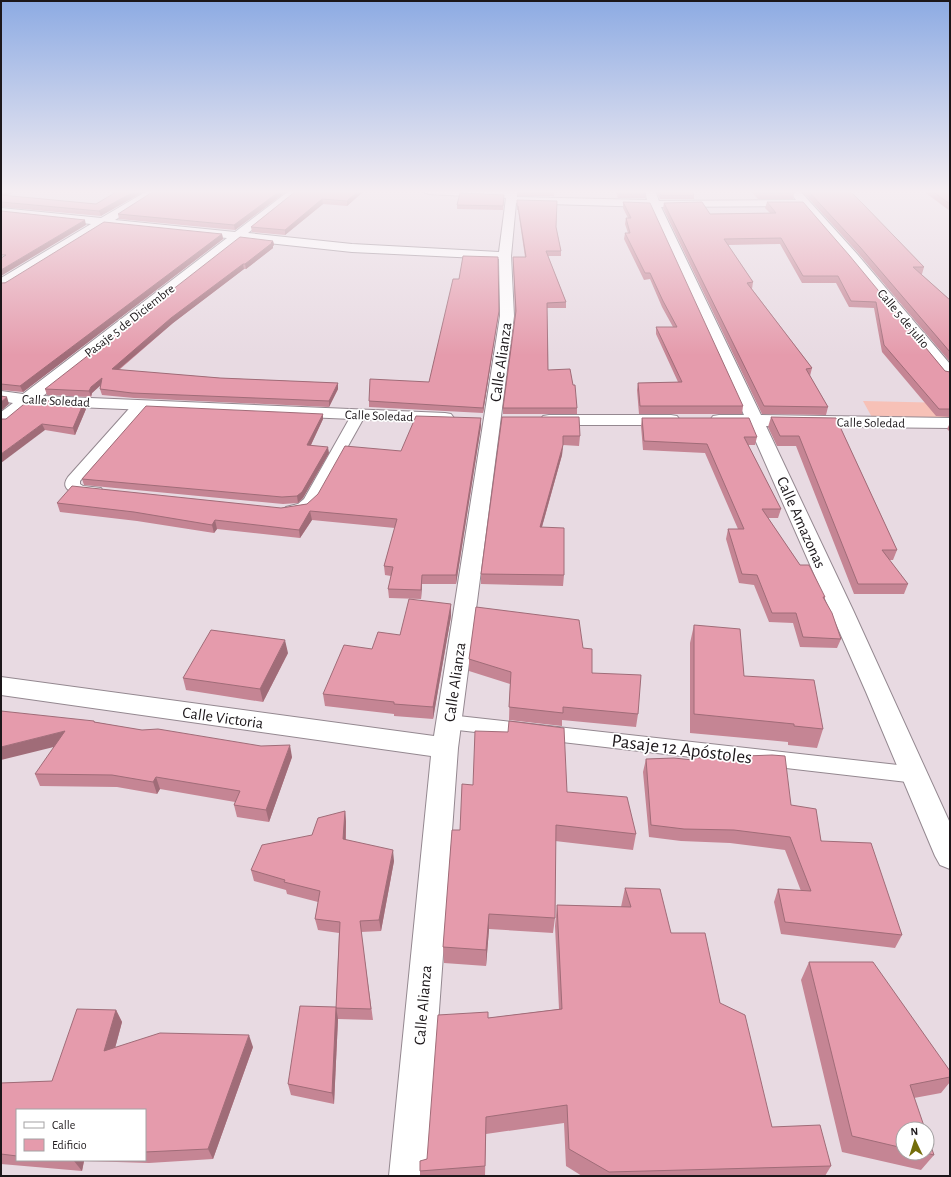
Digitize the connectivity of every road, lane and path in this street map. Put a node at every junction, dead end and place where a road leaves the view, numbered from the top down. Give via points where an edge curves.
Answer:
1 (64, 246) edge
2 (224, 246) edge
3 (332, 246) edge
4 (506, 246) edge
5 (675, 246) edge
6 (843, 246) edge
7 (505, 256) junction
8 (1, 284) edge
9 (950, 374) edge
10 (1, 396) edge
11 (27, 400) junction
12 (140, 405) junction
13 (359, 414) junction
14 (483, 419) junction
15 (1, 420) edge
16 (530, 420) edge
17 (756, 420) junction
18 (950, 423) edge
19 (106, 492) edge
20 (276, 509) edge
21 (1, 686) edge
22 (448, 722) junction
23 (445, 748) junction
24 (916, 775) junction
25 (944, 827) edge
26 (950, 856) edge
27 (408, 1176) edge

1 - 8 street
2 - 11 street, Pasaje 5 de Diciembre
3 - 7 street
4 - 7 street, Calle Alianza
5 - 17 street, Calle Amazonas
6 - 9 street, Calle 5 de julio
7 - 14 street, Calle Alianza via 507,316
10 - 11 street, Calle Soledad
11 - 12 street, Calle Soledad
11 - 15 street, Pasaje 5 de Diciembre
12 - 13 street, Calle Soledad
12 - 19 lane via 73,480 73,486 79,490
13 - 14 street, Calle Soledad
13 - 20 lane via 310,502 295,510
14 - 22 street, Calle Alianza
16 - 17 street, Calle Soledad
17 - 18 street, Calle Soledad
17 - 24 street, Calle Amazonas
21 - 23 street, Calle Victoria
22 - 23 street, Calle Alianza
22 - 24 lane, Pasaje 12 Apóstoles
23 - 27 street, Calle Alianza
24 - 25 street, Calle Amazonas
25 - 26 street, Calle Amazonas

